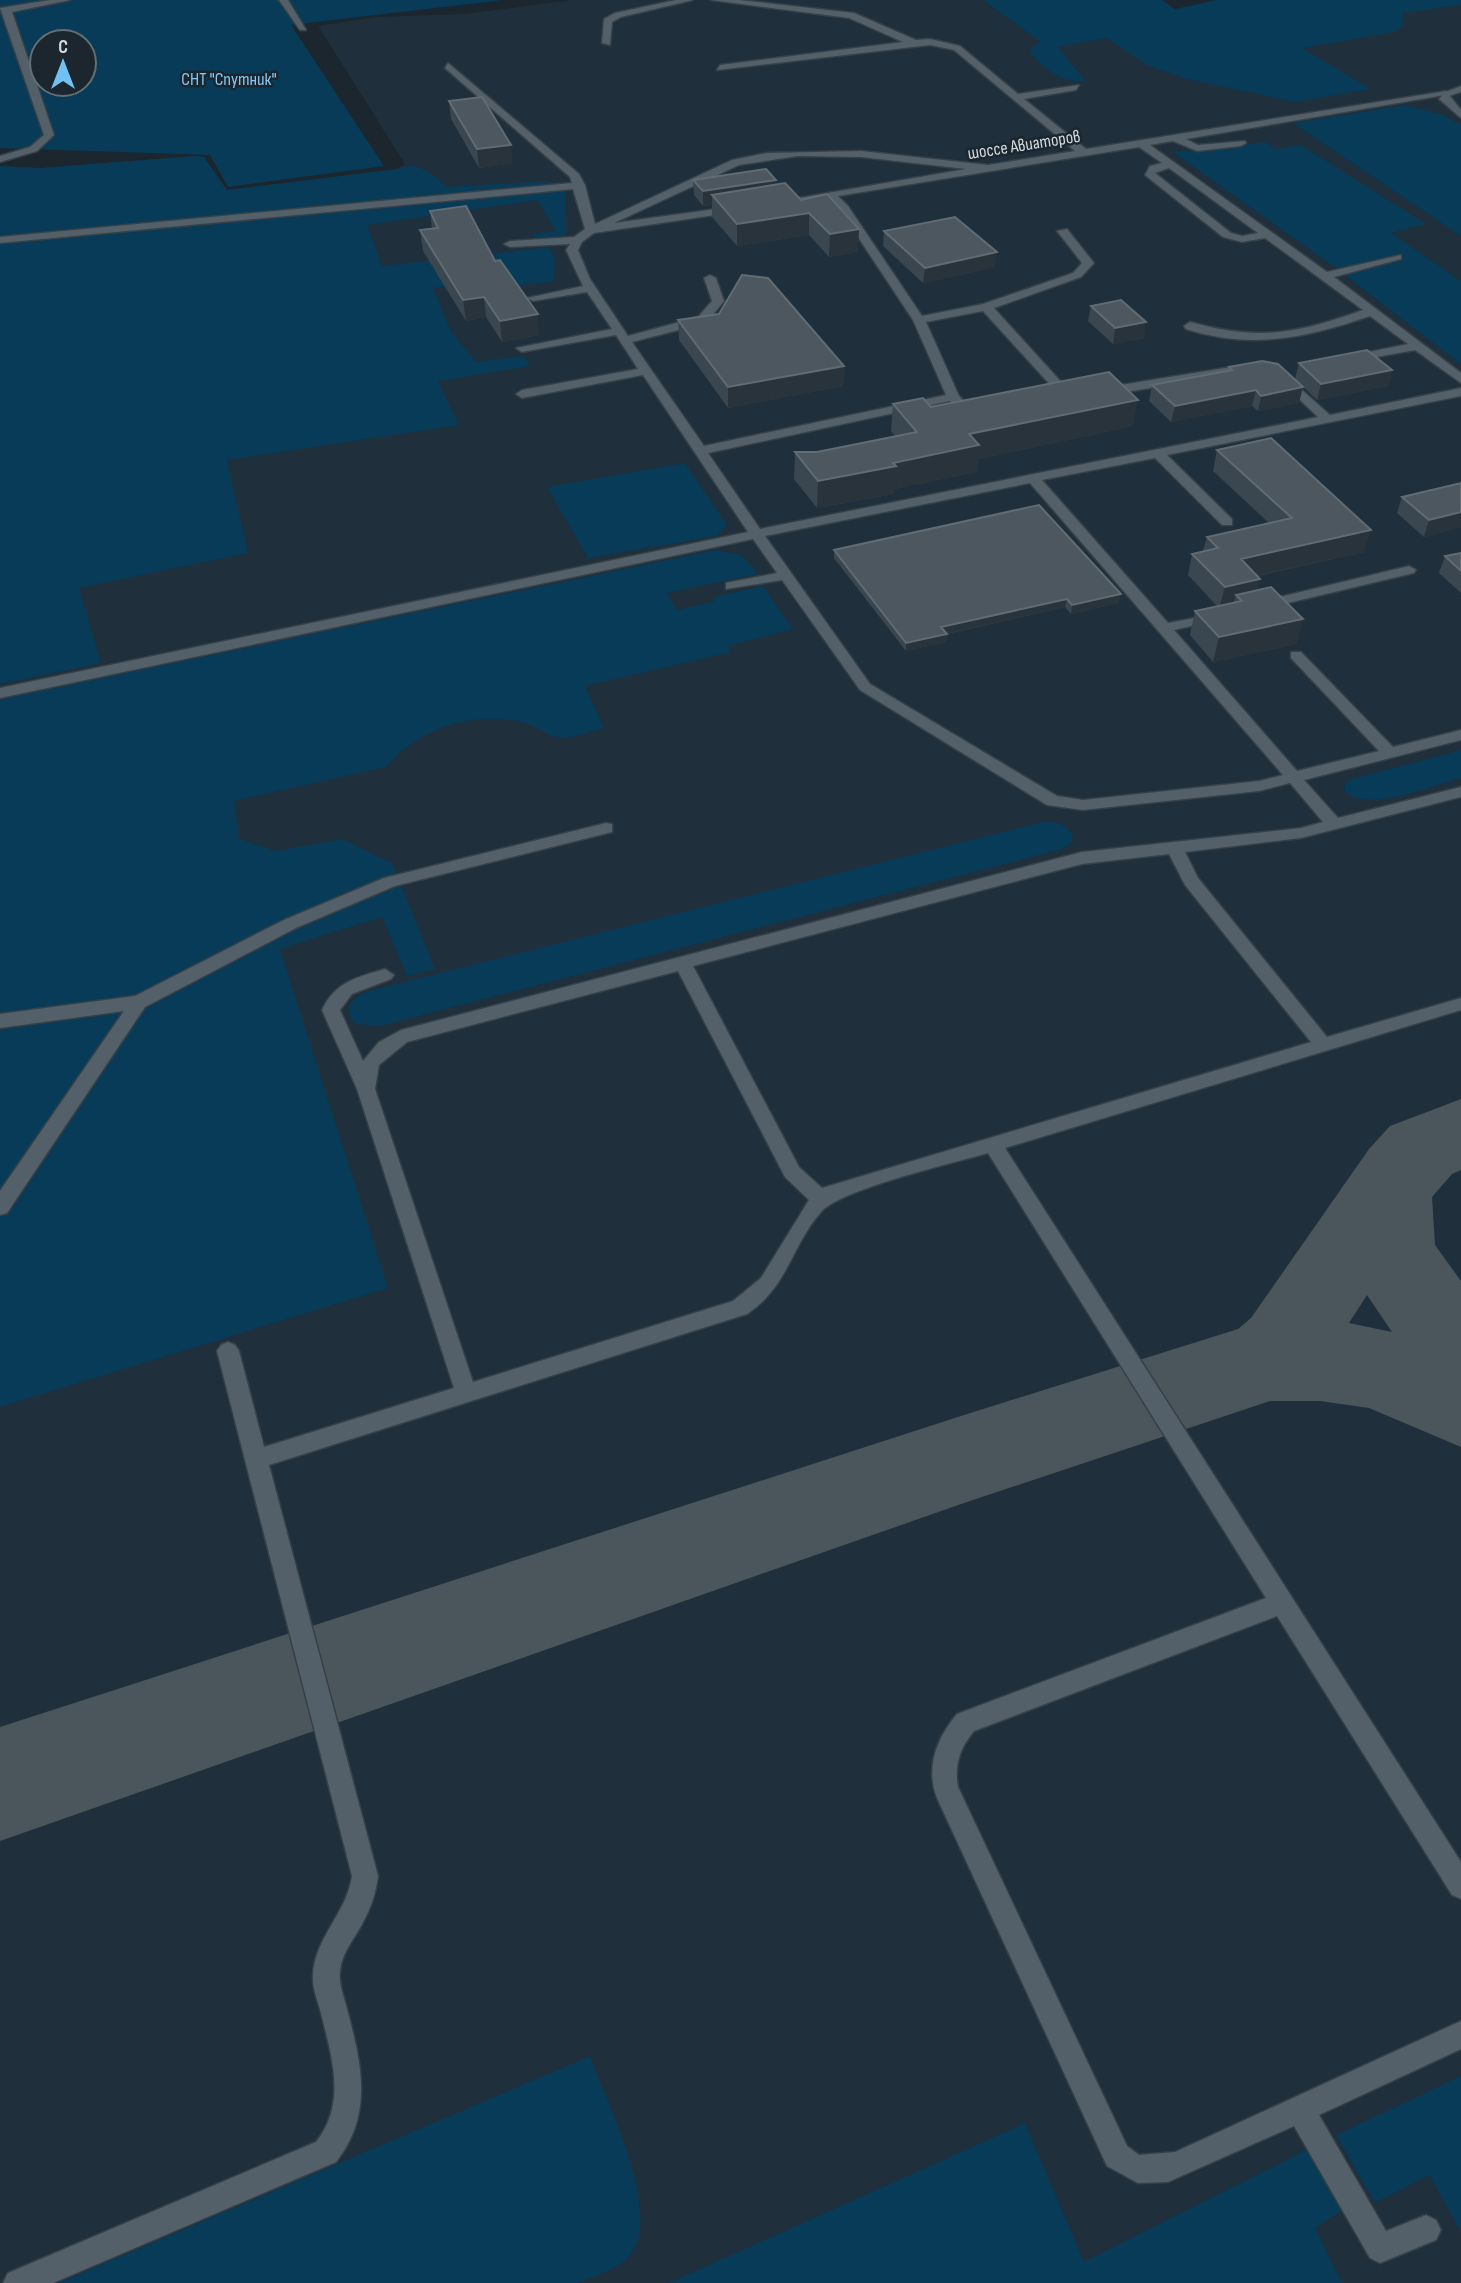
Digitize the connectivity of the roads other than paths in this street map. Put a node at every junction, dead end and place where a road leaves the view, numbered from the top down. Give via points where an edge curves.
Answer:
1 (66, 0) edge
2 (283, 0) edge
3 (689, 0) edge
4 (715, 0) edge
5 (4, 11) edge
6 (303, 28) dead end
7 (607, 43) dead end
8 (915, 44) junction
9 (448, 66) dead end
10 (720, 68) dead end
11 (1076, 87) dead end
12 (1461, 89) edge
13 (1016, 97) junction
14 (1445, 97) junction
15 (1461, 97) edge
16 (1461, 116) edge
17 (1175, 138) junction
18 (1241, 143) dead end
19 (1142, 144) junction
20 (1084, 153) junction
21 (0, 159) edge
22 (1171, 165) junction
23 (988, 168) junction
24 (580, 185) junction
25 (830, 194) junction
26 (762, 205) edge
27 (748, 207) edge
28 (591, 230) junction
29 (1063, 231) dead end
30 (1267, 234) junction
31 (0, 240) edge
32 (577, 240) junction
33 (510, 244) dead end
34 (1397, 257) dead end
35 (1325, 276) junction
36 (710, 278) dead end
37 (590, 288) junction
38 (533, 298) dead end
39 (986, 307) junction
40 (1370, 312) junction
41 (919, 320) junction
42 (1190, 326) dead end
43 (622, 336) junction
44 (1417, 346) junction
45 (522, 348) dead end
46 (1336, 362) edge
47 (1248, 368) edge
48 (1268, 370) edge
49 (646, 371) junction
50 (1461, 379) edge
51 (1461, 392) edge
52 (522, 394) dead end
53 (953, 397) junction
54 (994, 410) edge
55 (1329, 421) junction
56 (700, 451) junction
57 (1160, 454) junction
58 (1035, 480) junction
59 (1227, 522) dead end
60 (757, 535) junction
61 (1409, 570) dead end
62 (786, 575) junction
63 (731, 586) dead end
64 (1166, 628) junction
65 (1296, 655) dead end
66 (0, 693) edge
67 (1461, 735) edge
68 (1391, 754) junction
69 (1296, 779) junction
70 (1461, 792) edge
71 (1335, 825) junction
72 (606, 828) dead end
73 (1174, 847) junction
74 (683, 964) junction
75 (385, 975) dead end
76 (139, 1002) junction
77 (1461, 1004) edge
78 (0, 1021) edge
79 (1323, 1045) junction
80 (366, 1088) junction
81 (992, 1143) junction
82 (821, 1199) junction
83 (0, 1207) edge
84 (229, 1351) dead end
85 (466, 1393) junction
86 (256, 1459) junction
87 (1283, 1603) junction
88 (1461, 1886) edge
89 (1461, 2035) edge
90 (1300, 2109) junction
91 (1426, 2230) dead end
92 (19, 2283) edge

1 - 5 street
2 - 6 street
3 - 7 street via 618,15 607,21
4 - 8 street via 861,18
5 - 21 street via 49,135 28,152
8 - 10 street
8 - 13 street via 957,48
9 - 24 street
11 - 13 street
12 - 14 street
13 - 20 street
14 - 15 street
14 - 16 street
14 - 17 street, шоссе Авиаторов
17 - 18 street via 1197,148
17 - 19 street, шоссе Авиаторов
19 - 20 street, шоссе Авиаторов
19 - 22 street
20 - 23 street, шоссе Авиаторов
22 - 30 street
22 - 30 street via 1149,173 1227,235 1242,239
23 - 25 street, шоссе Авиаторов
23 - 28 street via 805,152 760,156 736,162
24 - 28 street
24 - 31 street
25 - 26 street, шоссе Авиаторов
25 - 41 street
27 - 28 street
28 - 32 street
29 - 39 street via 1088,263 1084,269
30 - 35 street
32 - 33 street
32 - 37 street via 572,250 575,263
34 - 35 street
35 - 40 street
36 - 43 street via 718,301 702,320
37 - 38 street
37 - 43 street
39 - 41 street
39 - 47 street via 1063,398
40 - 42 street via 1281,339 1247,341 1213,336
40 - 44 street
41 - 53 street
43 - 45 street
43 - 49 street
44 - 46 street
44 - 50 street
48 - 55 street via 1279,374
49 - 52 street
49 - 56 street
51 - 55 street
53 - 54 street via 971,411
53 - 56 street
55 - 57 street
56 - 60 street
57 - 58 street
57 - 59 street
58 - 60 street
58 - 64 street
60 - 62 street
60 - 66 street
61 - 64 lane
62 - 63 street
62 - 69 lane via 870,692 1044,797 1083,805
64 - 69 street
65 - 68 street
67 - 68 lane
68 - 69 lane
69 - 71 street
70 - 71 street
71 - 73 street
72 - 76 street via 390,882 290,924
73 - 74 street via 1082,858
73 - 79 street via 1191,881
74 - 80 street via 401,1037 368,1063
74 - 82 street via 792,1172
75 - 80 street via 346,987 331,1010
76 - 78 street
76 - 83 street
77 - 79 street
79 - 81 street
80 - 85 street
81 - 82 street via 846,1187
81 - 87 street
82 - 85 street via 807,1214 757,1299
84 - 86 street
85 - 86 street
86 - 92 street via 365,1876 361,1899 328,1952 326,1978 349,2070 345,2121 339,2140 326,2152
87 - 88 street
87 - 90 street via 966,1722 943,1761 942,1773 1117,2156 1129,2167 1149,2173 1177,2166
89 - 90 street
90 - 91 street via 1380,2248

